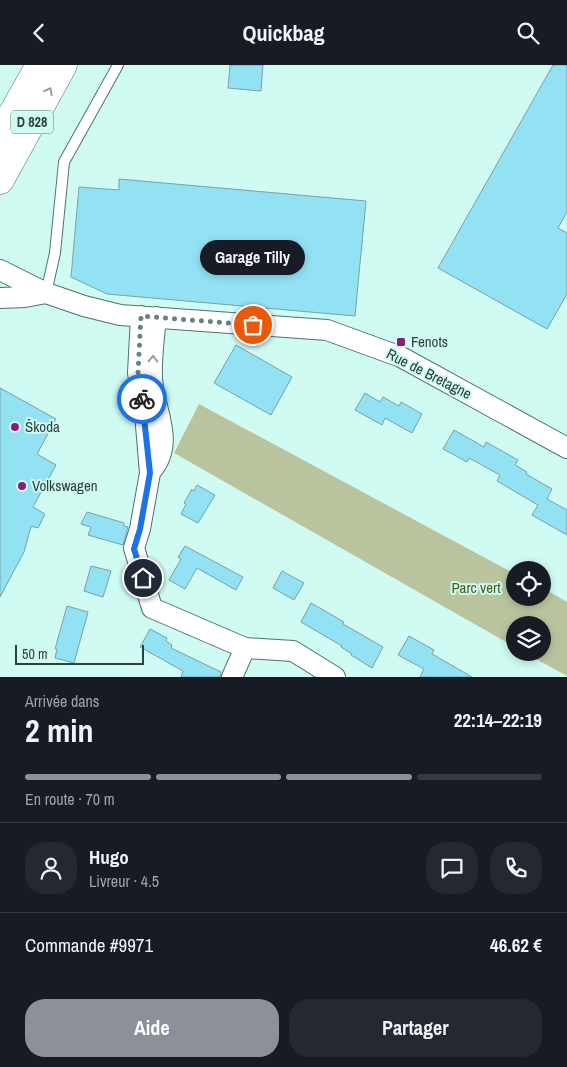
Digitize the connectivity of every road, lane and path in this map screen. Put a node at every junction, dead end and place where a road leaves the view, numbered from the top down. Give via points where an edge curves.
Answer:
1 (40, 65) edge
2 (63, 65) edge
3 (118, 65) edge
4 (0, 136) edge
5 (0, 180) edge
6 (0, 270) edge
7 (46, 293) junction
8 (0, 298) edge
9 (148, 317) junction
10 (567, 449) edge
11 (245, 648) junction
12 (232, 677) edge
13 (336, 677) edge

1 - 4 main road, D 828
5 -> 2 main road, D 828
3 - 7 lane via 64,162 55,253
6 - 7 street, Rue de Bretagne
7 - 8 street, Rue de Bretagne
7 - 9 street, Rue de Bretagne via 120,315
9 - 10 street, Rue de Bretagne via 327,330 401,357
9 - 11 street via 138,373 150,473 134,549 152,608
11 - 12 street
11 - 13 street via 293,651

